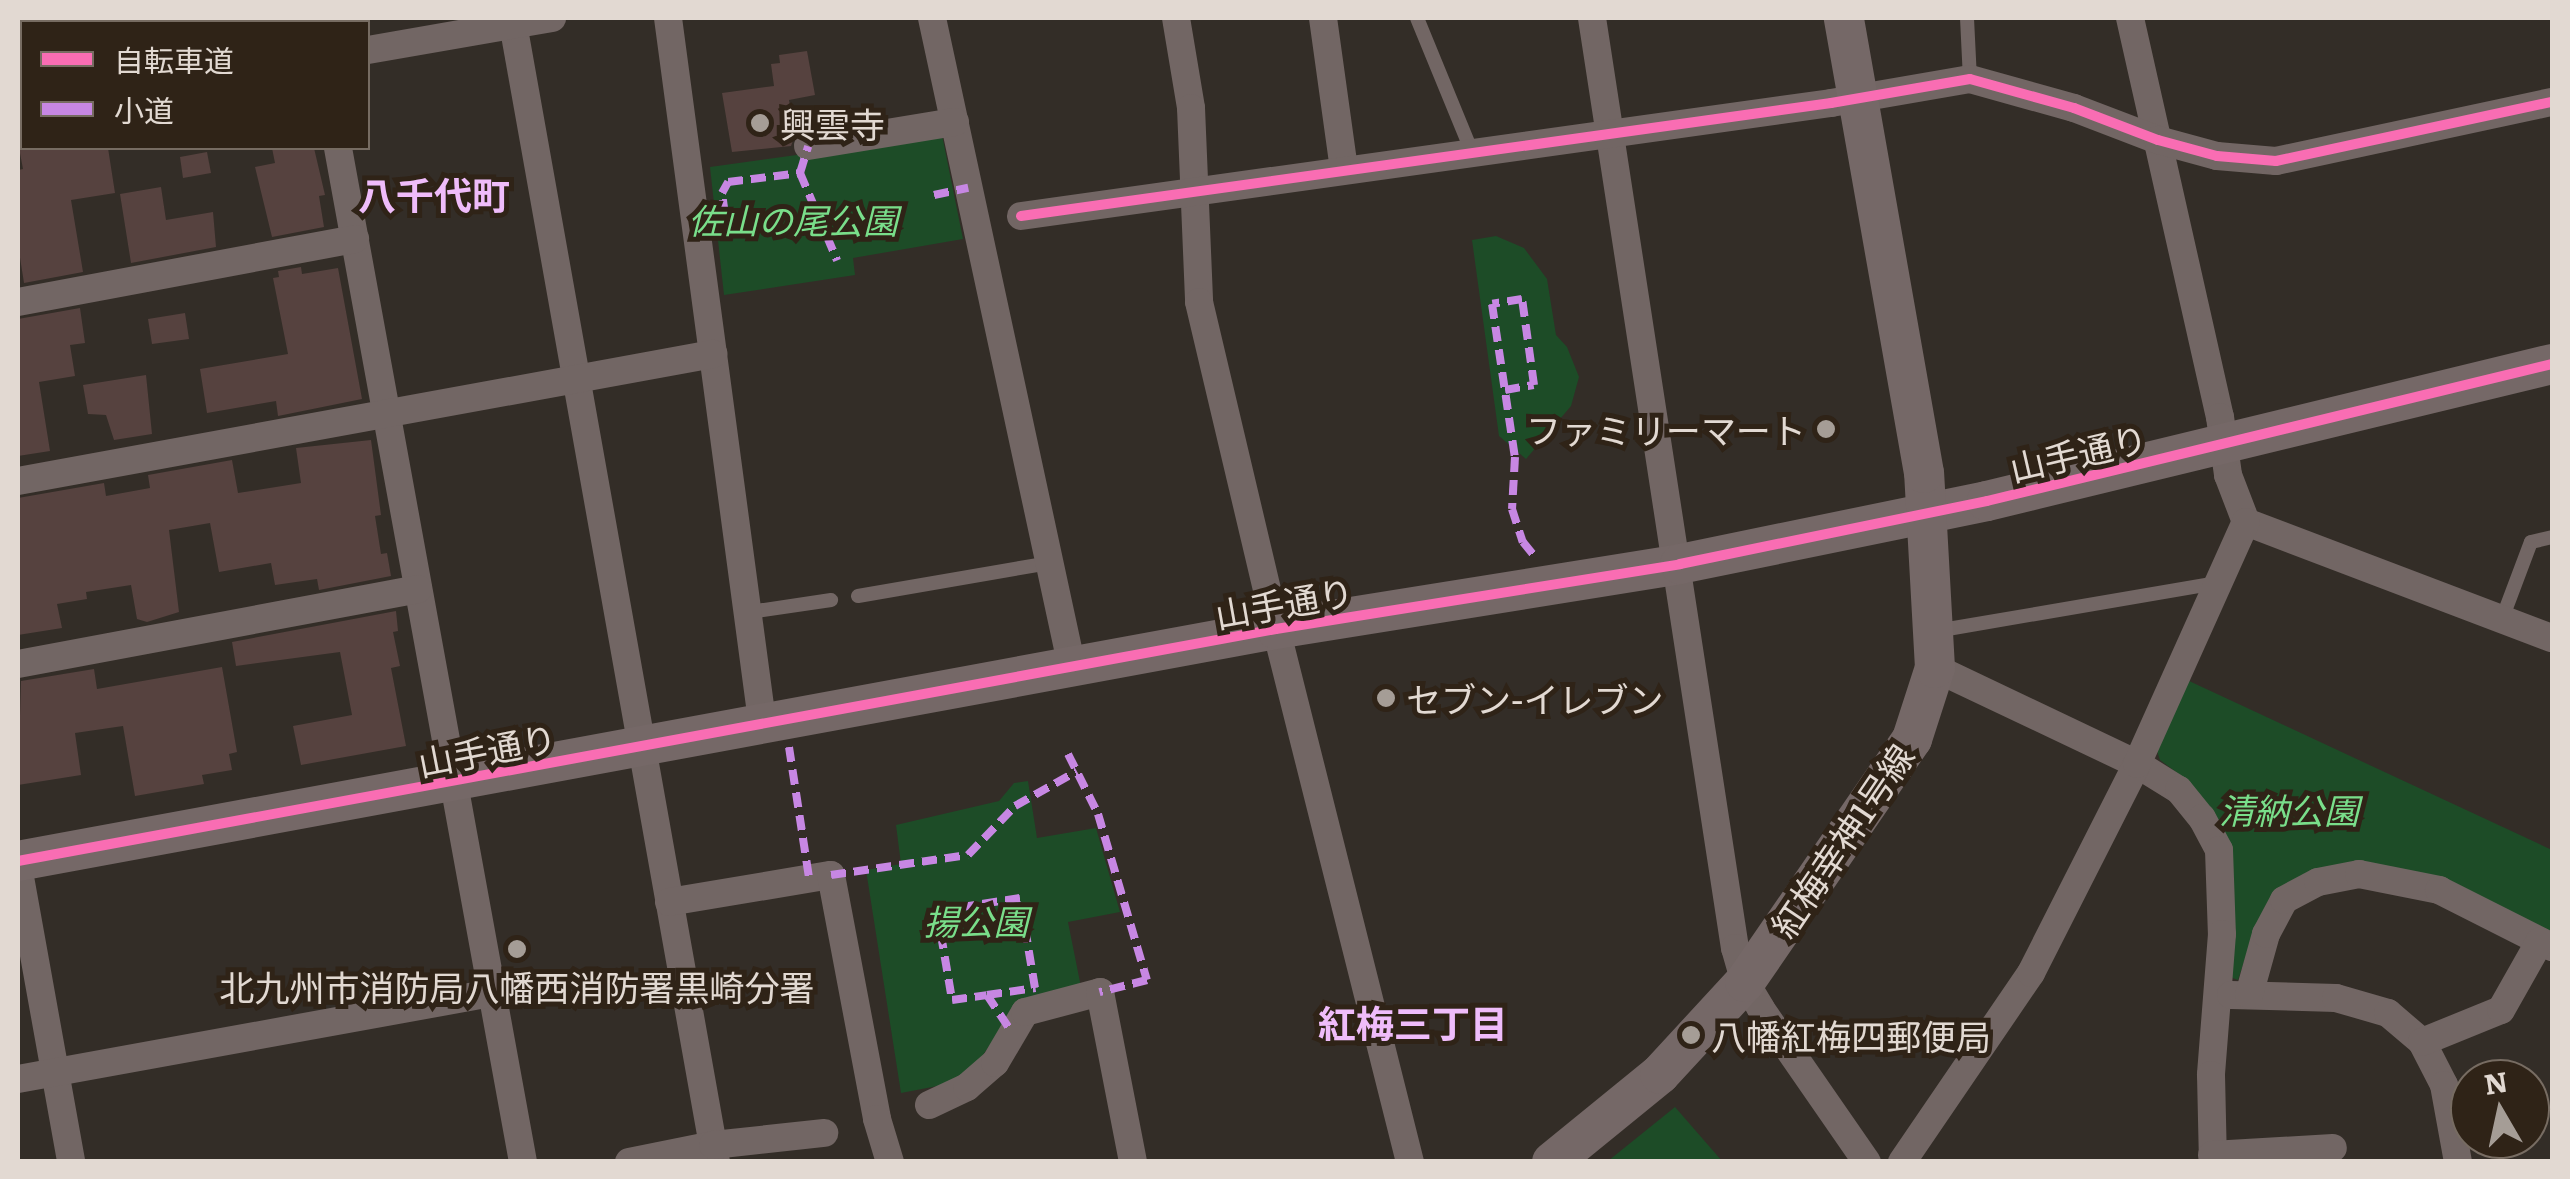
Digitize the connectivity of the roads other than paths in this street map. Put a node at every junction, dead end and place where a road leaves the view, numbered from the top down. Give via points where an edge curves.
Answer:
1 (552, 18) edge
2 (668, 18) edge
3 (932, 18) edge
4 (1176, 18) edge
5 (1323, 18) edge
6 (1417, 18) edge
7 (1592, 18) edge
8 (1844, 18) edge
9 (1966, 18) edge
10 (2130, 18) edge
11 (512, 20) edge
12 (370, 50) edge
13 (1970, 79) junction
14 (1856, 100) junction
15 (2552, 102) edge
16 (955, 122) junction
17 (1610, 133) junction
18 (2158, 140) junction
19 (808, 146) dead end
20 (338, 150) edge
21 (1472, 152) junction
22 (1344, 170) junction
23 (1196, 192) junction
24 (1022, 216) dead end
25 (355, 239) junction
26 (18, 302) edge
27 (713, 354) junction
28 (2552, 364) edge
29 (577, 379) junction
30 (386, 412) junction
31 (2224, 445) junction
32 (18, 481) edge
33 (1923, 515) junction
34 (2246, 522) junction
35 (2552, 537) edge
36 (1050, 563) junction
37 (1680, 564) junction
38 (2216, 583) junction
39 (418, 590) junction
40 (858, 596) dead end
41 (830, 600) dead end
42 (750, 612) junction
43 (2502, 619) junction
44 (1276, 629) junction
45 (2552, 638) edge
46 (1935, 650) junction
47 (18, 664) edge
48 (1072, 666) junction
49 (762, 721) junction
50 (645, 746) junction
51 (2137, 764) junction
52 (456, 783) junction
53 (18, 863) edge
54 (669, 902) junction
55 (2546, 944) edge
56 (1745, 982) junction
57 (491, 993) junction
58 (2220, 995) junction
59 (2249, 995) junction
60 (2422, 1042) junction
61 (55, 1072) junction
62 (18, 1079) edge
63 (930, 1105) dead end
64 (824, 1133) dead end
65 (2333, 1148) dead end
66 (714, 1153) edge
67 (2212, 1158) edge
68 (70, 1162) edge
69 (523, 1162) edge
70 (629, 1162) edge
71 (890, 1162) edge
72 (1133, 1162) edge
73 (1410, 1162) edge
74 (1552, 1162) edge
75 (1867, 1162) edge
76 (1902, 1162) edge
77 (2458, 1162) edge

1 - 11 street
2 - 27 street
3 - 16 street
4 - 23 street via 1192,108
5 - 22 street
6 - 21 lane
7 - 17 street
8 - 14 street, 紅梅幸神1号線
9 - 13 lane
10 - 18 street
11 - 12 street
11 - 29 street
13 - 14 street
13 - 18 street
14 - 17 street
14 - 33 street, 紅梅幸神1号線 via 1924,473
15 - 18 street via 2276,161 2218,156
16 - 19 street
16 - 36 street
17 - 21 street
17 - 37 street via 1669,531
18 - 31 street
20 - 25 street
21 - 22 street
22 - 23 street
23 - 24 street
23 - 44 street via 1199,302
25 - 26 street
25 - 30 street
27 - 29 street
27 - 42 street
28 - 31 street, 山手通り
29 - 30 street
29 - 50 street
30 - 32 street
30 - 39 street
31 - 33 street, 山手通り
31 - 34 street
33 - 37 street, 山手通り
33 - 46 street, 紅梅幸神1号線
34 - 38 street
34 - 43 street
35 - 43 lane via 2531,542
36 - 40 lane
36 - 48 street
37 - 44 street, 山手通り
37 - 56 street
38 - 46 lane
38 - 51 street
39 - 47 street
39 - 52 street
41 - 42 lane
42 - 49 street
43 - 45 street
44 - 48 street, 山手通り
44 - 73 street
46 - 51 street
46 - 56 street, 紅梅幸神1号線 via 1912,739
48 - 49 street, 山手通り
49 - 50 street, 山手通り
50 - 52 street, 山手通り
50 - 54 street
51 - 58 street via 2179,790 2219,850
51 - 76 street via 2031,972
52 - 53 street, 山手通り
52 - 57 street
53 - 61 street
54 - 66 street
54 - 71 street via 831,875
55 - 59 street via 2439,890 2359,874 2318,882 2284,900 2266,934
55 - 60 street via 2501,1010
56 - 74 street, 紅梅幸神1号線 via 1660,1074
56 - 75 street
57 - 61 street
57 - 69 street
58 - 59 street
58 - 67 street
59 - 60 street via 2336,998 2388,1013
60 - 77 street via 2444,1085
61 - 62 street
61 - 68 street
63 - 72 street via 995,1063 1025,1012 1100,992
64 - 66 street
65 - 67 street
66 - 70 street

